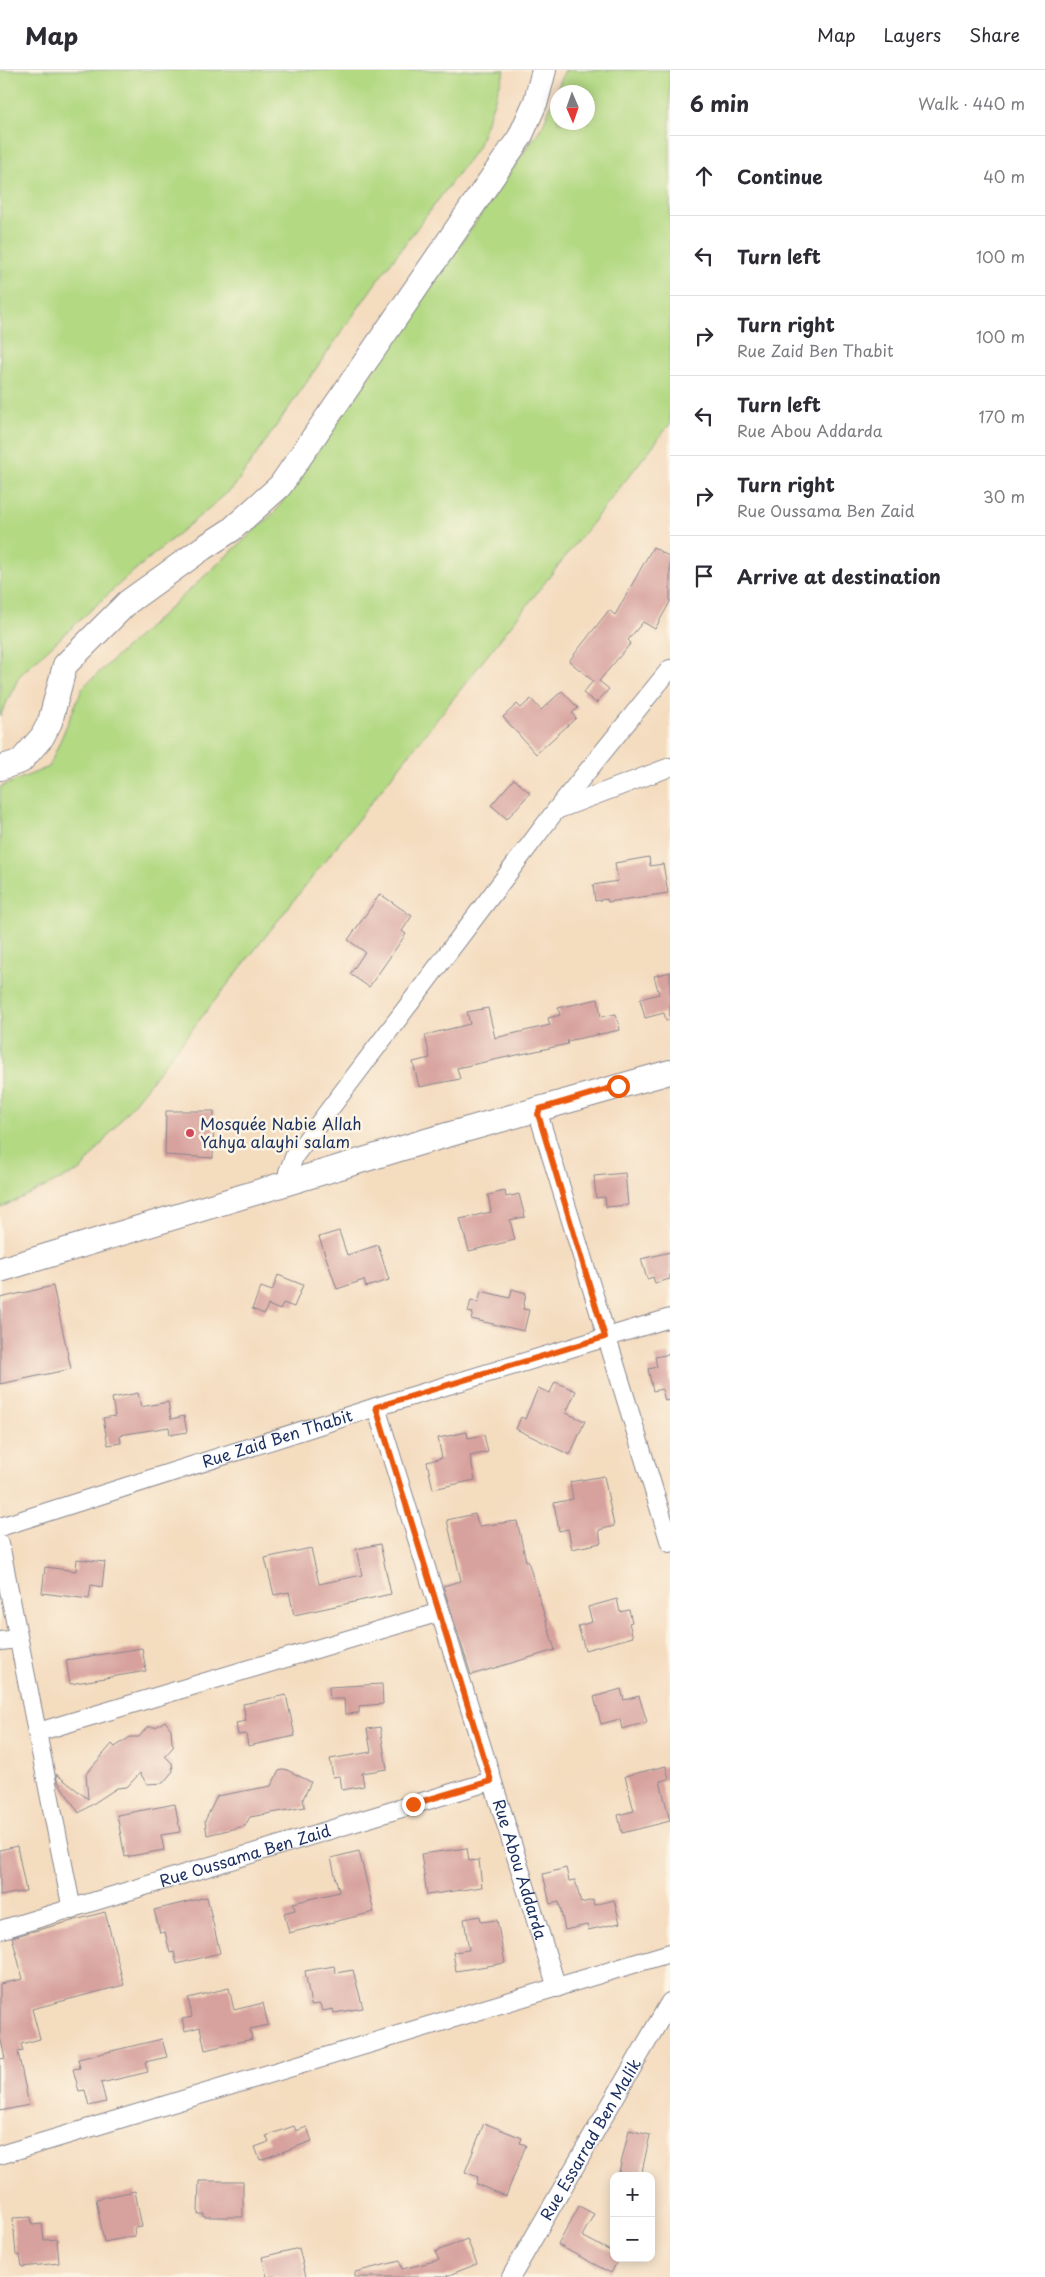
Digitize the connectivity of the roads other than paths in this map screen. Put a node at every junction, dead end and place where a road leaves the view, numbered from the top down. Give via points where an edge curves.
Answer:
1 (544, 70) edge
2 (670, 669) edge
3 (670, 767) edge
4 (0, 768) edge
5 (556, 810) junction
6 (670, 1072) edge
7 (540, 1109) junction
8 (288, 1184) junction
9 (0, 1270) edge
10 (670, 1318) edge
11 (605, 1337) junction
12 (376, 1407) junction
13 (0, 1527) edge
14 (670, 1541) edge
15 (0, 1544) edge
16 (440, 1612) junction
17 (18, 1639) junction
18 (0, 1642) edge
19 (38, 1732) junction
20 (491, 1781) junction
21 (72, 1910) junction
22 (0, 1930) edge
23 (670, 1953) edge
24 (557, 1988) junction
25 (670, 2002) edge
26 (0, 2155) edge
27 (511, 2277) edge

1 - 4 street via 536,101 520,137 280,486 231,530 128,602 65,665 50,722 42,737 21,761
2 - 5 street
3 - 5 street
5 - 8 street via 295,1155 288,1172
6 - 7 street
7 - 8 street
7 - 11 street via 538,1114
8 - 9 street
10 - 11 street, Rue Zaid Ben Thabit
11 - 12 street, Rue Zaid Ben Thabit
11 - 14 street
12 - 13 street, Rue Zaid Ben Thabit
12 - 16 street, Rue Abou Addarda
15 - 17 street
16 - 19 street
16 - 20 street, Rue Abou Addarda
17 - 18 street
17 - 19 street
19 - 21 street
20 - 21 street, Rue Oussama Ben Zaid
20 - 24 street, Rue Abou Addarda
21 - 22 street, Rue Oussama Ben Zaid
23 - 24 street
24 - 26 street
25 - 27 street, Rue Essarrad Ben Malik

